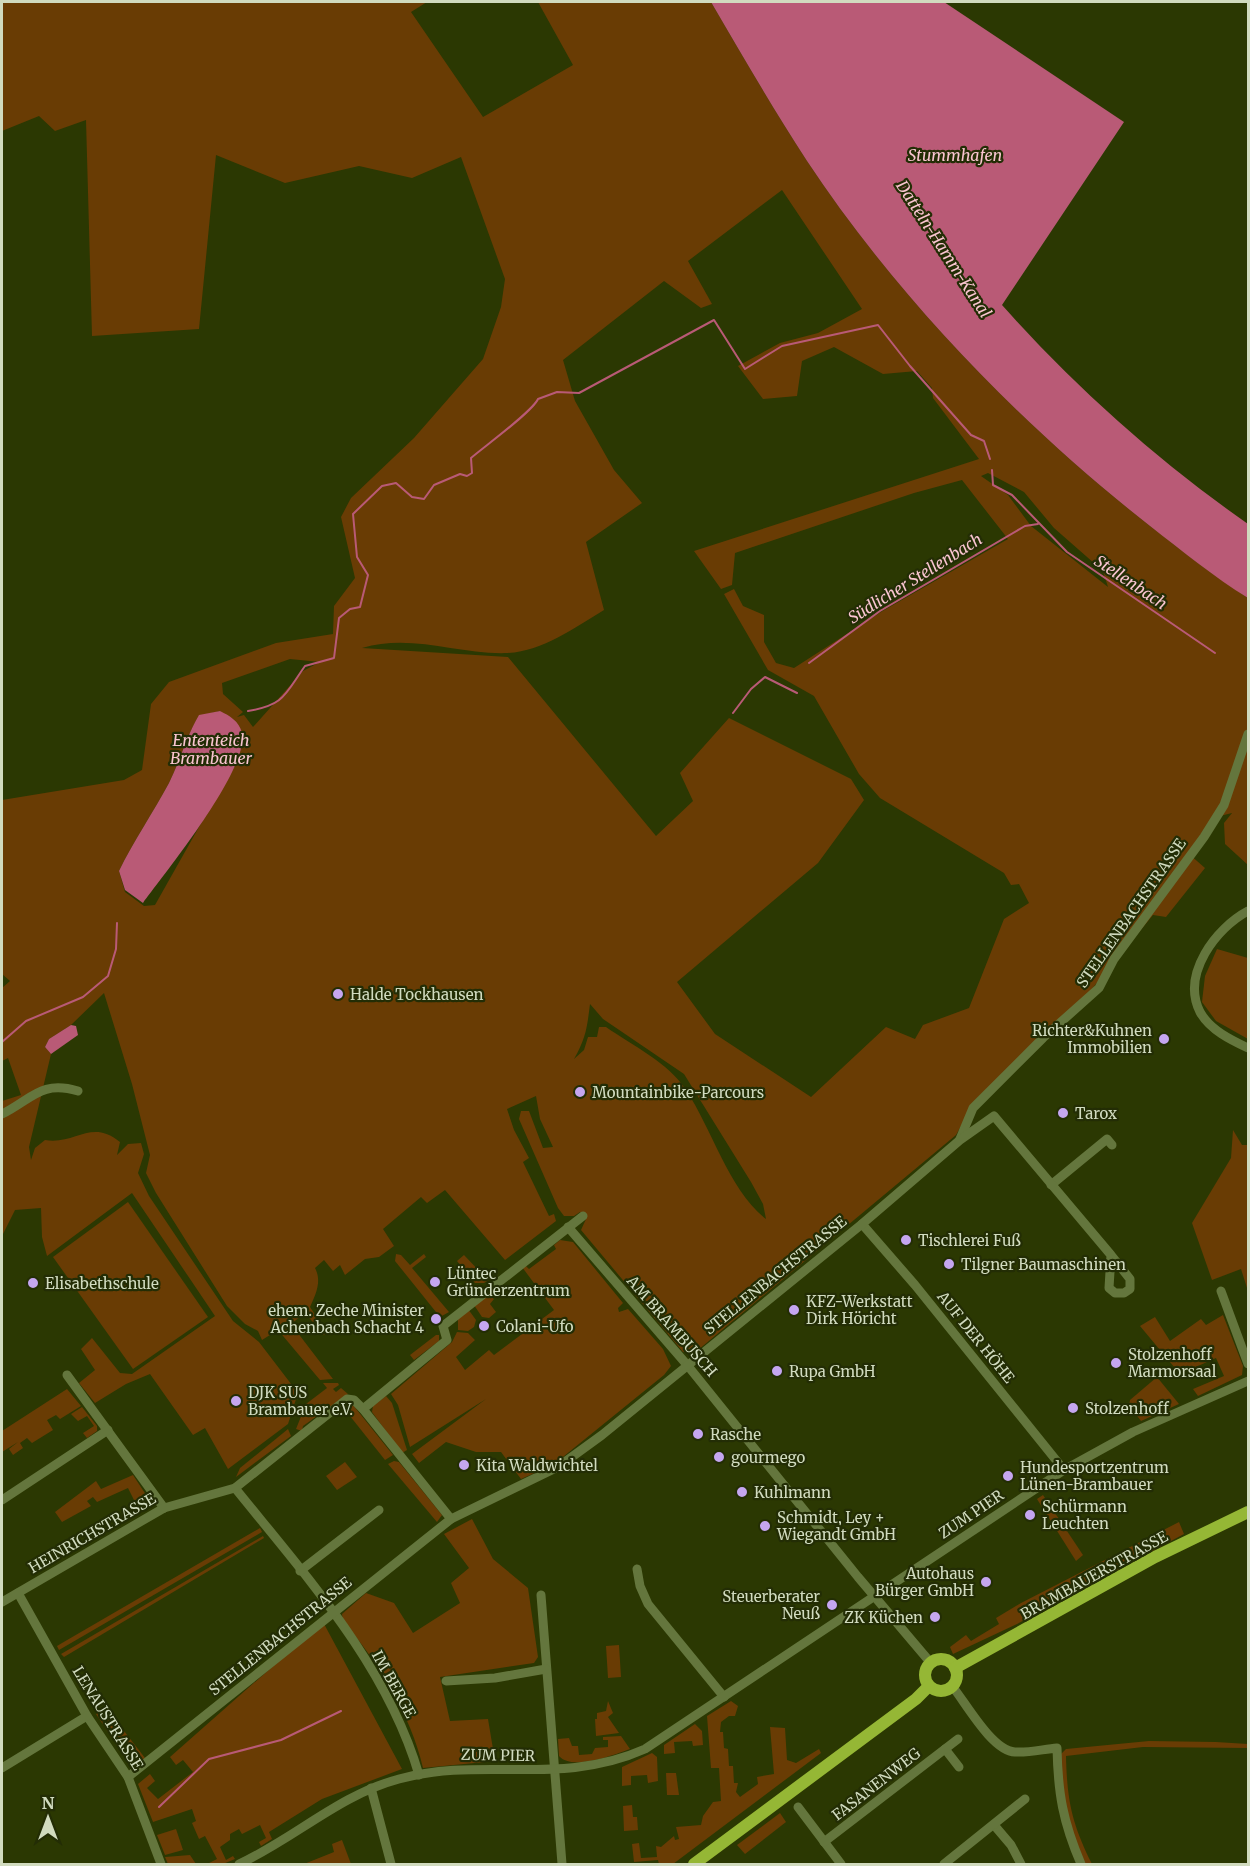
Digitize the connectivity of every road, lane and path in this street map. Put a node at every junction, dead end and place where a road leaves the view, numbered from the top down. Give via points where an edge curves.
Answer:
1 (1248, 734) edge
2 (1248, 911) edge
3 (1248, 1048) edge
4 (78, 1091) dead end
5 (2, 1114) edge
6 (960, 1140) junction
7 (1112, 1145) dead end
8 (1052, 1185) junction
9 (583, 1216) dead end
10 (862, 1224) junction
11 (568, 1227) junction
12 (1111, 1255) dead end
13 (1221, 1290) dead end
14 (1248, 1364) edge
15 (688, 1366) junction
16 (66, 1375) dead end
17 (1248, 1381) edge
18 (363, 1408) junction
19 (108, 1430) junction
20 (1064, 1470) junction
21 (235, 1488) junction
22 (2, 1500) edge
23 (164, 1508) junction
24 (379, 1510) dead end
25 (1248, 1512) edge
26 (451, 1519) junction
27 (637, 1569) dead end
28 (300, 1571) junction
29 (18, 1593) junction
30 (541, 1595) dead end
31 (874, 1597) junction
32 (2, 1602) edge
33 (332, 1612) junction
34 (930, 1662) junction
35 (955, 1668) junction
36 (546, 1670) junction
37 (446, 1681) dead end
38 (929, 1686) junction
39 (952, 1686) junction
40 (724, 1697) junction
41 (87, 1716) junction
42 (958, 1739) dead end
43 (945, 1749) junction
44 (960, 1767) dead end
45 (2, 1768) edge
46 (555, 1771) junction
47 (419, 1775) junction
48 (128, 1777) junction
49 (371, 1788) junction
50 (1025, 1799) dead end
51 (798, 1807) dead end
52 (994, 1825) junction
53 (824, 1842) junction
54 (161, 1864) edge
55 (239, 1864) edge
56 (391, 1864) edge
57 (562, 1864) edge
58 (693, 1864) edge
59 (842, 1864) edge
60 (944, 1864) edge
61 (1021, 1864) edge
62 (1081, 1864) edge

1 - 6 street, STELLENBACHSTRASSE via 1224,805 1114,959 1099,988 973,1108
2 - 3 street via 1223,930 1208,948 1195,988 1196,1002 1208,1023
4 - 5 street via 43,1088
6 - 8 street, STELLENBACHSTRASSE via 994,1116
6 - 10 street, STELLENBACHSTRASSE
7 - 8 street via 1107,1139
8 - 12 street, STELLENBACHSTRASSE
9 - 11 street
10 - 15 street, STELLENBACHSTRASSE
10 - 20 street, AUF DER HÖHE
11 - 15 street, AM BRAMBUSCH
11 - 18 street via 443,1326 447,1340
13 - 14 street
15 - 26 street, STELLENBACHSTRASSE via 558,1467
15 - 31 street, AM BRAMBUSCH
16 - 19 street
17 - 20 street, ZUM PIER via 1139,1430
18 - 21 street, HEINRICHSTRASSE via 347,1399
18 - 26 street
19 - 22 street
19 - 23 street
20 - 31 street, ZUM PIER
21 - 23 street, HEINRICHSTRASSE
21 - 28 street
23 - 29 street, HEINRICHSTRASSE
24 - 28 street
25 - 35 main road, BRAMBAUERSTRASSE via 1145,1563
26 - 33 street, STELLENBACHSTRASSE
27 - 40 street via 648,1604
28 - 33 street
29 - 32 street, HEINRICHSTRASSE
29 - 41 street, LENAUSTRASSE
30 - 36 street
31 - 34 street, AM BRAMBUSCH
31 - 40 street, ZUM PIER
33 - 47 street, IM BERGE via 371,1669 404,1732
33 - 48 street, STELLENBACHSTRASSE
34 - 35 main road via 944,1659
34 - 38 main road via 925,1674
35 - 39 main road
36 - 37 street
36 - 46 street
38 - 39 main road via 943,1691
38 - 58 main road via 916,1700
39 - 62 street via 980,1725 1002,1747 1014,1753 1057,1748 1065,1826
40 - 46 street, ZUM PIER via 670,1734 625,1758
41 - 45 street
41 - 48 street, LENAUSTRASSE
42 - 43 street, FASANENWEG
43 - 44 street
43 - 53 street, FASANENWEG
46 - 47 street, ZUM PIER via 475,1768
46 - 57 street
47 - 49 street, ZUM PIER
48 - 54 street, LENAUSTRASSE
49 - 55 street, ZUM PIER
49 - 56 street
50 - 52 street
51 - 53 street
52 - 60 street
52 - 61 street
53 - 59 street

